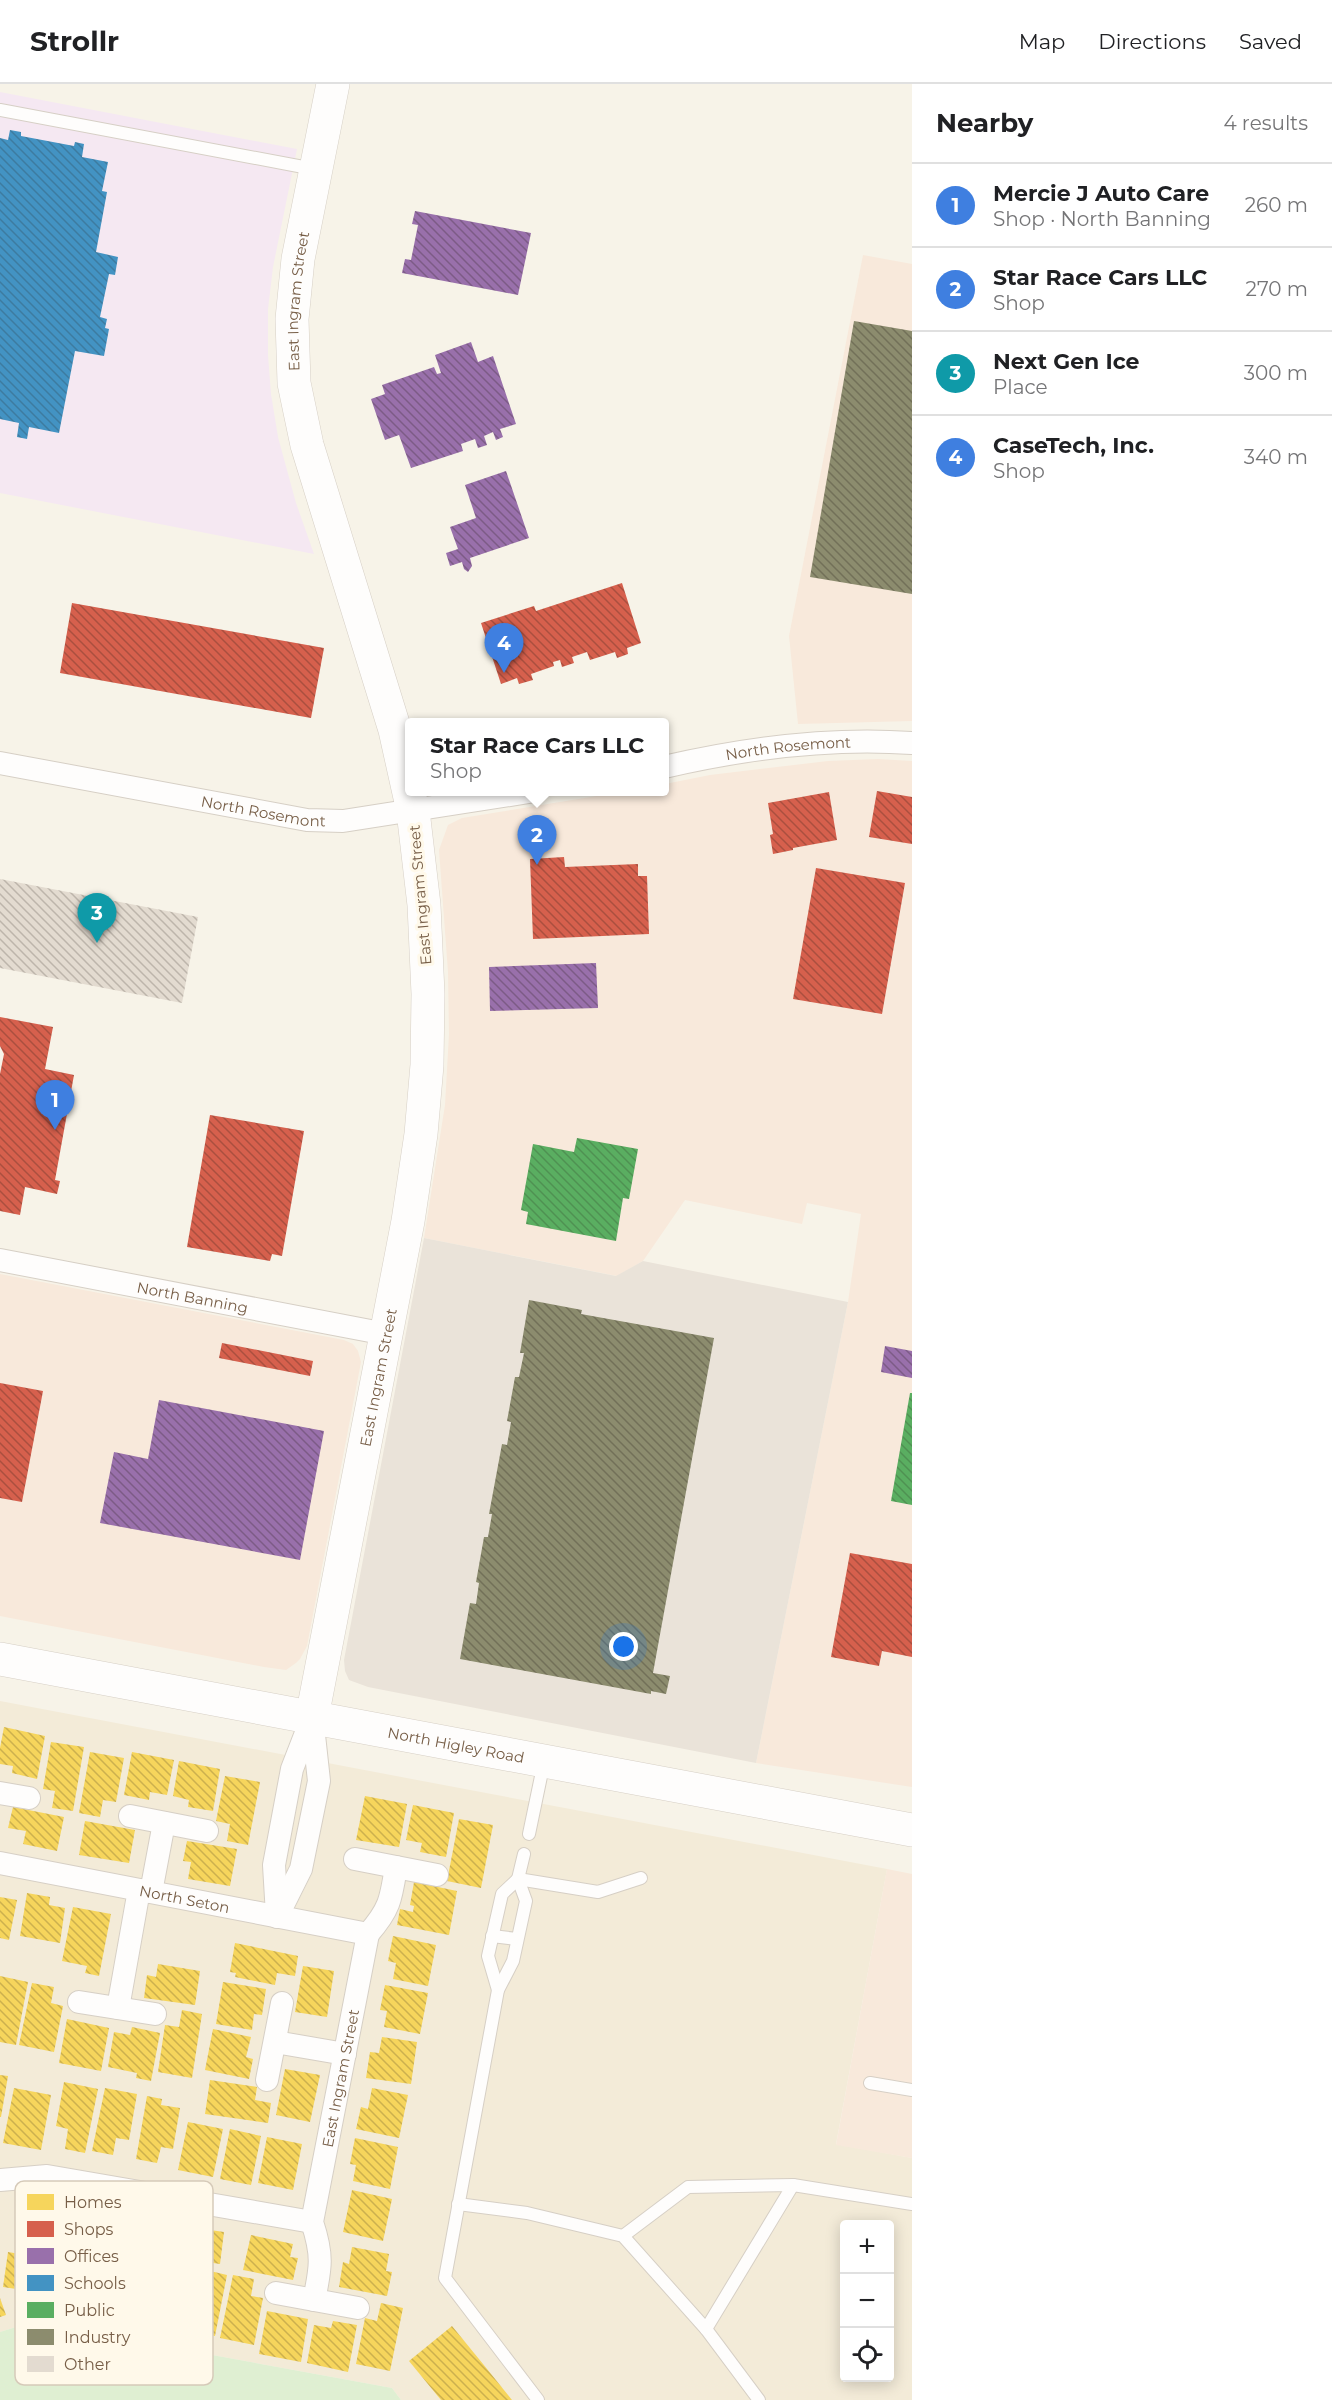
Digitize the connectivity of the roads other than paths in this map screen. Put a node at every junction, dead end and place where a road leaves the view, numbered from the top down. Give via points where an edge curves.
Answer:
1 (333, 84) edge
2 (0, 110) edge
3 (317, 170) junction
4 (912, 743) edge
5 (0, 764) edge
6 (669, 766) edge
7 (405, 775) edge
8 (410, 796) edge
9 (505, 796) edge
10 (413, 811) junction
11 (0, 1260) edge
12 (386, 1334) junction
13 (0, 1659) edge
14 (312, 1717) junction
15 (544, 1761) junction
16 (0, 1793) edge
17 (28, 1798) dead end
18 (130, 1816) dead end
19 (164, 1823) junction
20 (912, 1830) edge
21 (207, 1831) dead end
22 (530, 1834) dead end
23 (279, 1837) junction
24 (306, 1842) junction
25 (524, 1854) dead end
26 (355, 1859) dead end
27 (0, 1863) edge
28 (396, 1867) junction
29 (438, 1875) dead end
30 (641, 1878) dead end
31 (518, 1879) junction
32 (145, 1891) junction
33 (277, 1917) junction
34 (368, 1934) junction
35 (492, 1936) junction
36 (517, 1940) junction
37 (498, 1990) junction
38 (79, 2002) dead end
39 (282, 2003) dead end
40 (118, 2008) junction
41 (155, 2014) dead end
42 (275, 2042) junction
43 (345, 2054) junction
44 (267, 2080) dead end
45 (870, 2083) dead end
46 (912, 2090) edge
47 (0, 2180) edge
48 (74, 2181) edge
49 (793, 2185) junction
50 (458, 2204) junction
51 (912, 2204) edge
52 (213, 2205) edge
53 (312, 2222) junction
54 (623, 2236) junction
55 (276, 2294) dead end
56 (314, 2300) junction
57 (358, 2308) dead end
58 (705, 2329) junction
59 (538, 2400) edge
60 (759, 2400) edge

1 - 3 street, East Ingram Street
2 - 3 lane
3 - 7 street, East Ingram Street via 298,259 292,318 294,383 307,445 395,730
4 - 6 street, North Rosemont via 820,742 722,753
5 - 10 street, North Rosemont via 307,820
8 - 10 street, East Ingram Street
9 - 10 street, North Rosemont
10 - 12 street, East Ingram Street via 424,905 427,1065 409,1213
11 - 12 street, North Banning
12 - 14 street, East Ingram Street
13 - 14 street, North Higley Road
14 - 15 street, North Higley Road
14 - 23 street, East Ingram Street via 291,1769
14 - 24 street, East Ingram Street via 319,1781
15 - 20 street, North Higley Road
15 - 22 lane
16 - 17 street
18 - 19 street
19 - 21 street
19 - 32 street
23 - 24 street
23 - 33 street, East Ingram Street via 274,1865
24 - 33 street, East Ingram Street via 301,1869
25 - 31 lane
26 - 28 street
27 - 32 street, North Seton
28 - 29 street
28 - 34 street via 391,1900 384,1916
30 - 31 lane via 598,1892
31 - 35 lane via 502,1893
31 - 36 lane via 526,1901
32 - 33 street, North Seton
32 - 40 street
33 - 34 street, North Seton
34 - 43 street, East Ingram Street
35 - 36 lane
35 - 37 lane via 488,1956
36 - 37 lane via 513,1961
37 - 50 lane
38 - 40 street
39 - 42 street
40 - 41 street
42 - 43 street
42 - 44 street
43 - 53 street, East Ingram Street
45 - 46 lane
47 - 48 street via 46,2176
49 - 51 lane
49 - 54 lane via 688,2187
49 - 58 lane
50 - 54 lane via 527,2213
50 - 59 lane via 445,2278
52 - 53 street
53 - 56 street via 321,2267
54 - 58 lane
55 - 56 street
56 - 57 street
58 - 60 lane

